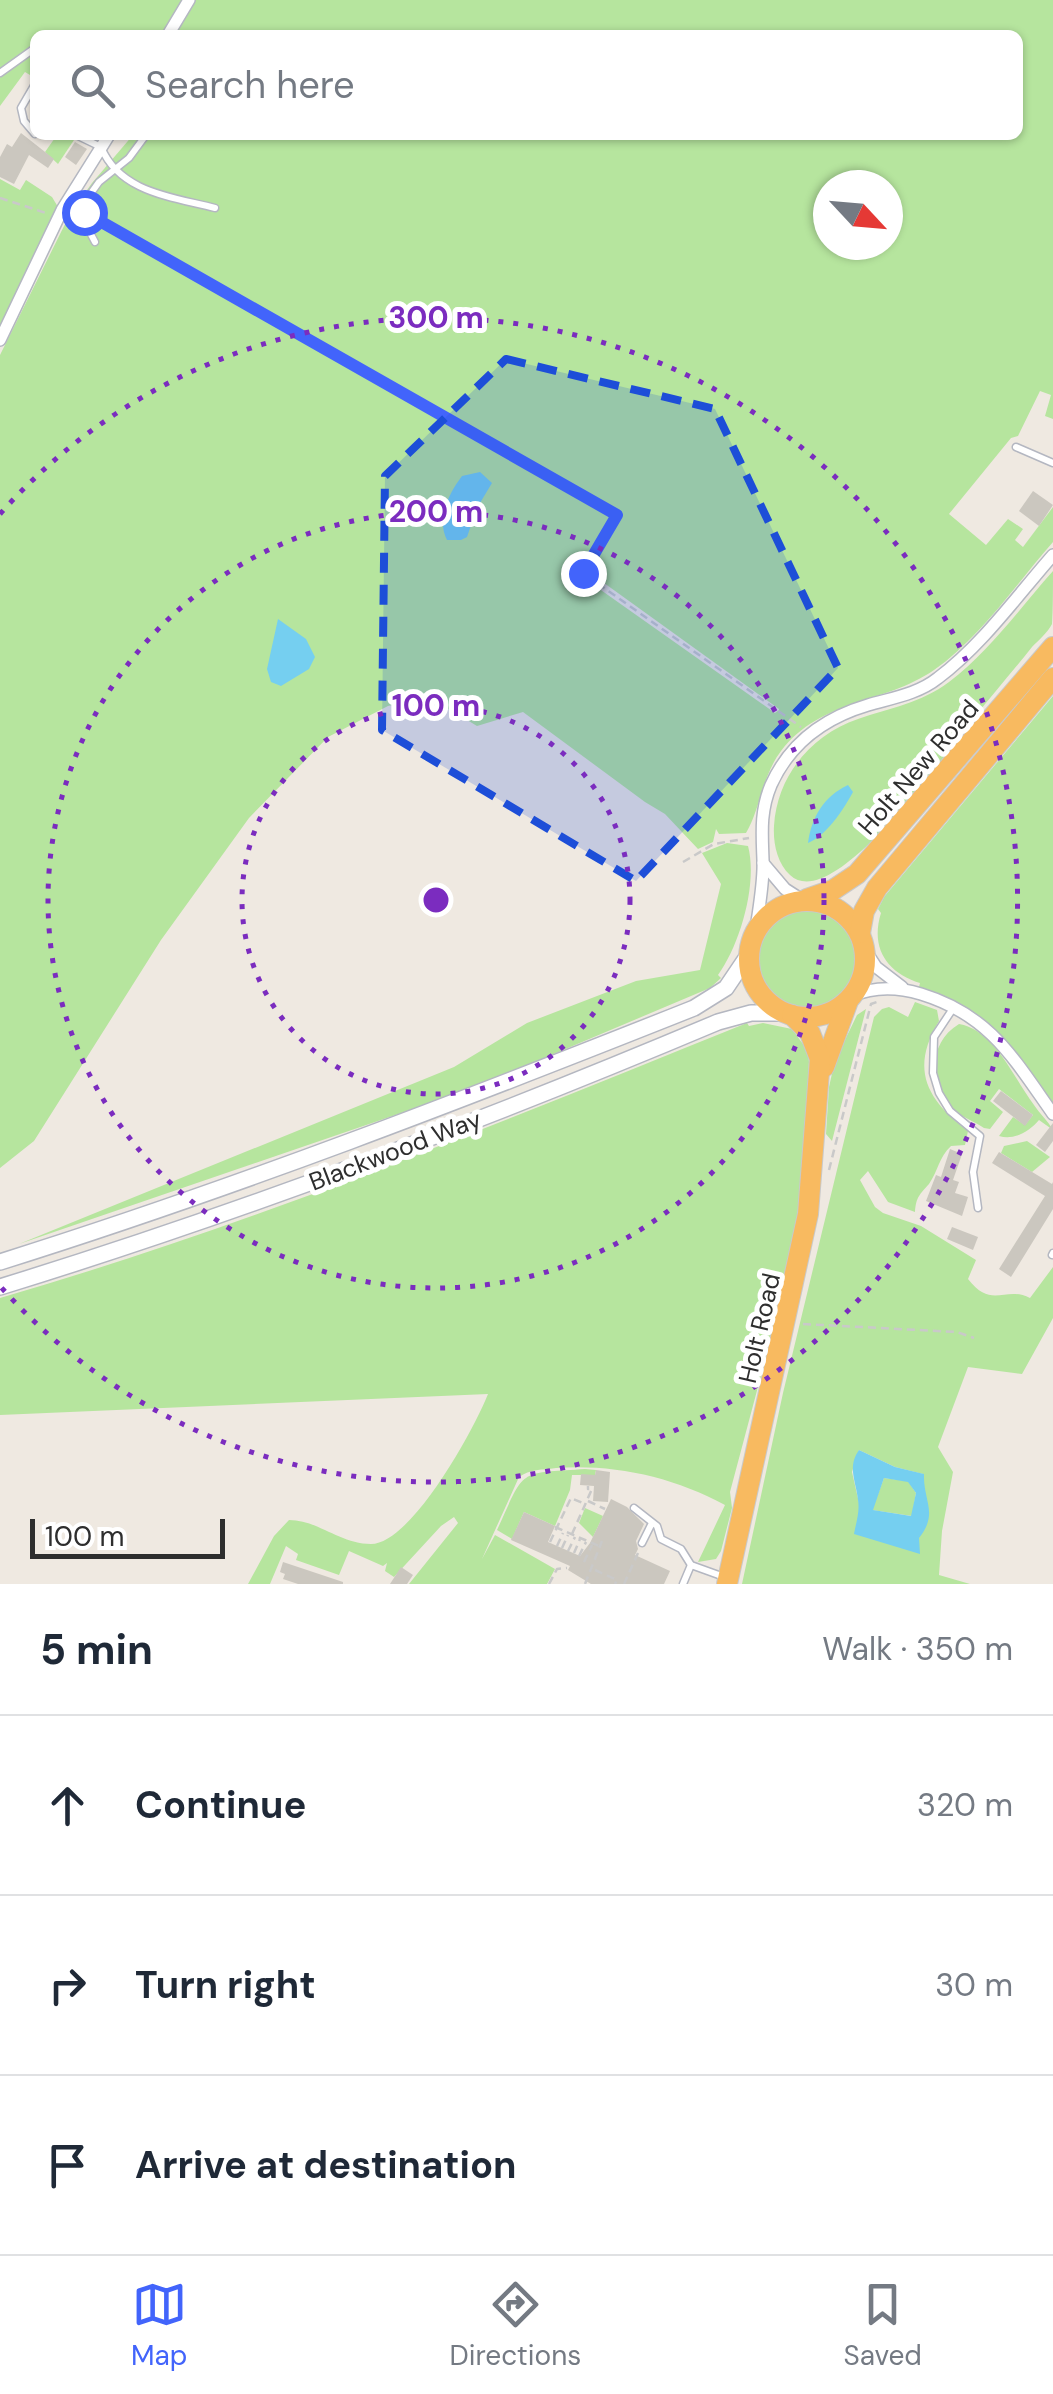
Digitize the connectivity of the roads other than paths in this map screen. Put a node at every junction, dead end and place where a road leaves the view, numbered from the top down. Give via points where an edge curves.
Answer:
1 (189, 0) edge
2 (171, 30) edge
3 (30, 52) edge
4 (0, 73) edge
5 (30, 91) edge
6 (22, 108) junction
7 (30, 112) edge
8 (30, 128) edge
9 (86, 140) edge
10 (106, 140) edge
11 (142, 140) edge
12 (101, 147) junction
13 (116, 169) junction
14 (215, 208) dead end
15 (95, 242) dead end
16 (0, 340) edge
17 (1016, 447) dead end
18 (1053, 462) edge
19 (1053, 555) edge
20 (1053, 646) edge
21 (1053, 678) edge
22 (763, 863) junction
23 (804, 900) junction
24 (756, 929) junction
25 (862, 942) junction
26 (749, 954) junction
27 (906, 990) junction
28 (850, 998) junction
29 (954, 1006) junction
30 (789, 1014) junction
31 (821, 1079) junction
32 (1053, 1114) edge
33 (978, 1208) dead end
34 (0, 1262) edge
35 (0, 1287) edge
36 (634, 1508) dead end
37 (652, 1523) junction
38 (642, 1543) dead end
39 (691, 1565) junction
40 (727, 1581) edge
41 (683, 1584) edge

1 - 2 street
3 - 4 lane
5 - 6 lane
6 - 7 lane
6 - 8 lane
9 - 12 lane
10 - 12 street
11 - 13 lane
12 - 13 lane
12 - 16 street via 60,214
13 - 14 lane via 137,188
13 - 15 lane via 84,203
17 - 18 lane
19 - 22 street via 936,680 810,733 770,787 760,838
20 - 23 highway, Holt New Road via 857,874
21 - 25 highway, Holt New Road via 877,888 864,911
22 - 23 street
22 - 24 street
23 - 24 highway via 780,906
23 - 25 highway via 838,909
24 - 26 highway
25 - 27 street via 884,976
25 - 28 highway via 864,968
26 - 30 highway via 756,987
26 - 34 street, Blackwood Way via 726,988 694,1008 430,1113
27 - 28 street via 879,988
27 - 29 street
28 - 30 highway via 827,1014
28 - 31 highway, Holt Road
29 - 32 street via 997,1038
29 - 33 lane via 934,1037 933,1073 950,1111 980,1136
30 - 31 highway, Holt Road via 814,1042
30 - 35 street, Blackwood Way via 751,1012 718,1022 420,1142
31 - 40 highway, Holt Road via 808,1214
36 - 37 lane
37 - 38 lane
37 - 39 lane
39 - 40 lane
39 - 41 lane

